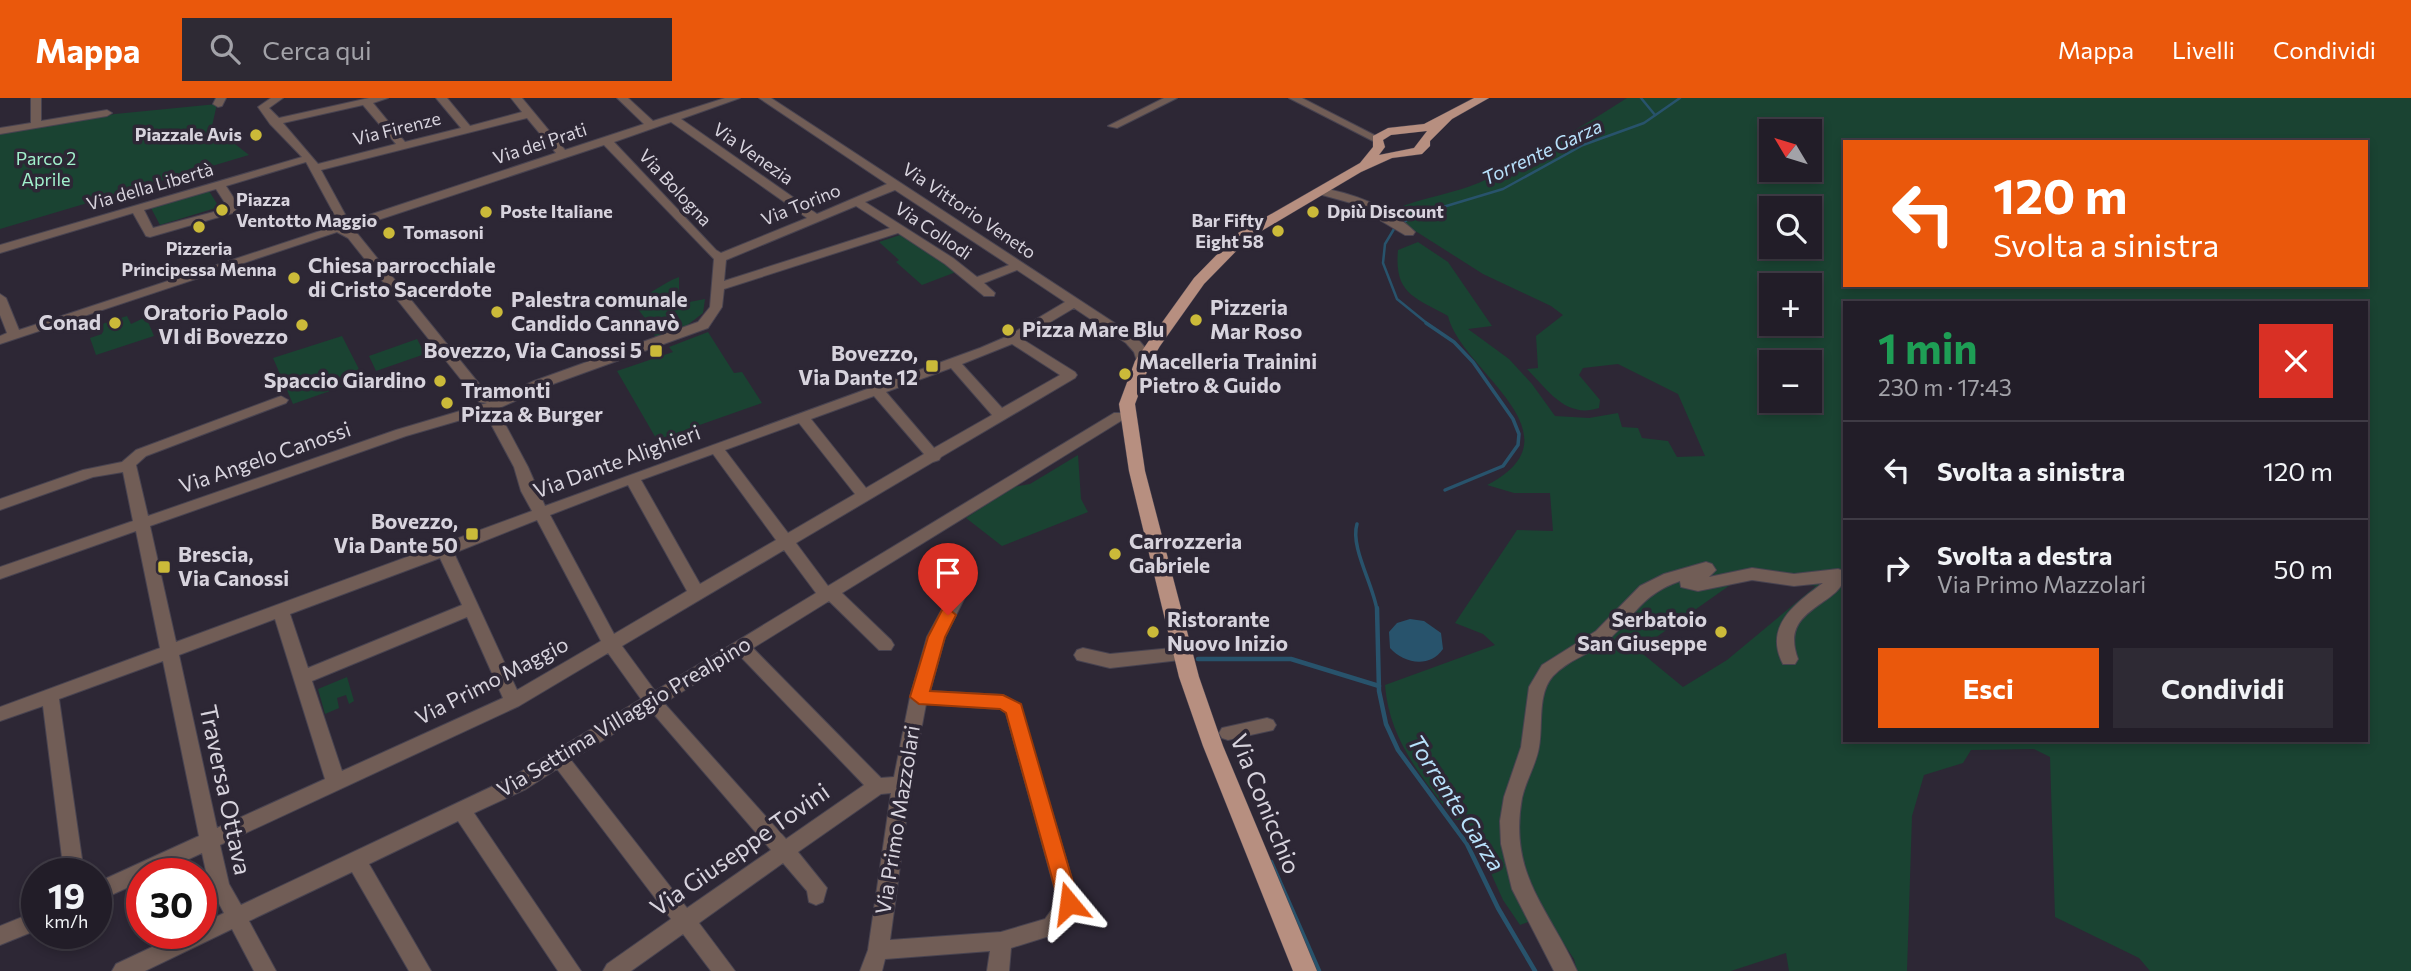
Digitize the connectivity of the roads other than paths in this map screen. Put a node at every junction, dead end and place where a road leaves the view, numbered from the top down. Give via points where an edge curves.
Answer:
1 (36, 98) edge
2 (278, 98) edge
3 (383, 98) edge
4 (441, 98) edge
5 (516, 98) edge
6 (622, 98) edge
7 (764, 98) edge
8 (776, 98) edge
9 (1172, 98) edge
10 (1294, 98) edge
11 (1483, 98) edge
12 (730, 99) edge
13 (366, 102) junction
14 (107, 113) dead end
15 (529, 114) junction
16 (786, 114) junction
17 (672, 118) junction
18 (1446, 119) junction
19 (274, 122) junction
20 (36, 123) junction
21 (651, 125) junction
22 (1113, 126) dead end
23 (1355, 126) junction
24 (468, 130) junction
25 (0, 131) edge
26 (1404, 131) junction
27 (1388, 132) junction
28 (606, 140) junction
29 (1424, 140) junction
30 (1378, 143) junction
31 (403, 146) junction
32 (562, 154) junction
33 (1400, 154) junction
34 (312, 163) junction
35 (1357, 169) junction
36 (219, 185) junction
37 (896, 185) junction
38 (1328, 189) junction
39 (856, 201) junction
40 (137, 209) junction
41 (815, 218) junction
42 (347, 227) junction
43 (900, 229) junction
44 (1409, 232) dead end
45 (0, 249) edge
46 (720, 258) junction
47 (1017, 267) junction
48 (975, 282) junction
49 (718, 287) junction
50 (989, 293) dead end
51 (0, 298) edge
52 (1073, 303) junction
53 (14, 335) junction
54 (1013, 338) junction
55 (0, 340) edge
56 (1131, 340) junction
57 (1153, 345) junction
58 (1143, 361) junction
59 (953, 362) junction
60 (877, 390) junction
61 (281, 400) dead end
62 (486, 403) junction
63 (1123, 416) junction
64 (802, 417) junction
65 (1002, 417) junction
66 (716, 448) junction
67 (934, 457) junction
68 (129, 466) junction
69 (632, 478) junction
70 (995, 490) joint
71 (864, 496) junction
72 (0, 505) edge
73 (541, 513) junction
74 (143, 523) junction
75 (784, 542) junction
76 (445, 550) junction
77 (0, 573) edge
78 (831, 593) junction
79 (959, 593) dead end
80 (697, 594) junction
81 (471, 608) junction
82 (281, 611) junction
83 (611, 644) junction
84 (885, 645) dead end
85 (742, 648) junction
86 (171, 651) junction
87 (1183, 654) junction
88 (1083, 655) dead end
89 (1790, 659) dead end
90 (302, 678) junction
91 (50, 695) junction
92 (919, 697) junction
93 (513, 701) junction
94 (653, 702) junction
95 (0, 714) edge
96 (1267, 725) dead end
97 (1221, 732) junction
98 (560, 760) junction
99 (336, 783) junction
100 (902, 784) junction
101 (877, 786) junction
102 (461, 810) junction
103 (211, 840) junction
104 (783, 852) junction
105 (72, 858) edge
106 (356, 860) junction
107 (112, 886) edge
108 (816, 896) dead end
109 (237, 916) junction
110 (685, 921) junction
111 (21, 927) edge
112 (0, 936) edge
113 (1001, 941) junction
114 (878, 950) junction
115 (123, 971) edge
116 (265, 971) edge
117 (420, 971) edge
118 (570, 971) edge
119 (614, 971) edge
120 (724, 971) edge
121 (871, 971) edge
122 (998, 971) edge
123 (1305, 971) edge
124 (1566, 971) edge

1 - 20 street
2 - 19 street via 263,107
3 - 13 street
4 - 24 street
5 - 15 street
6 - 21 street
7 - 16 street, Via Vittorio Veneto
8 - 16 street, Via Vittorio Veneto
9 - 22 street
10 - 23 street
11 - 18 main road
12 - 17 street, Via dei Prati
13 - 19 street
13 - 31 street
14 - 20 street
15 - 24 street, Via Firenze
15 - 32 street
16 - 37 street, Via Vittorio Veneto
17 - 21 street, Via dei Prati
17 - 41 street, Via Venezia
18 - 26 main road
18 - 29 main road
19 - 34 street
20 - 25 street
21 - 28 street, Via dei Prati
23 - 27 street
23 - 30 street
24 - 31 street, Via Firenze
26 - 27 main road
26 - 29 main road
27 - 30 main road
28 - 32 street, Via dei Prati
28 - 46 street, Via Bologna
29 - 33 main road via 1418,151
30 - 33 main road
30 - 35 main road
31 - 34 street, Via Firenze
32 - 42 street, Via dei Prati
33 - 35 main road
34 - 36 street, Via della Libertà
34 - 42 street
35 - 38 main road, Via Conicchio
36 - 40 street, Via della Libertà
36 - 40 street via 233,206 229,211 163,231 150,233
37 - 39 street, Via Torino
37 - 47 street, Via Vittorio Veneto
38 - 44 street via 1379,212
38 - 57 main road, Via Conicchio via 1236,243 1199,281
39 - 41 street, Via Torino
39 - 43 street, Via Collodi
40 - 45 street, Via della Libertà
41 - 46 street, Via Torino
42 - 53 street, Via dei Prati
42 - 62 street
43 - 48 street, Via Collodi
43 - 49 street
46 - 49 street, Via Angelo Canossi
47 - 48 street
47 - 52 street, Via Vittorio Veneto
48 - 50 street, Via Collodi
49 - 62 street, Via Angelo Canossi via 716,307 703,325
51 - 53 street
52 - 54 street, Via Dante Alighieri
52 - 56 street, Via Vittorio Veneto
53 - 55 street, Via dei Prati
54 - 59 street, Via Dante Alighieri
54 - 65 street, Via Primo Maggio via 1070,376
56 - 57 street, Via Vittorio Veneto
56 - 58 street, Via Vittorio Veneto
57 - 58 main road, Via Conicchio
58 - 63 main road, Via Conicchio
59 - 60 street, Via Dante Alighieri
59 - 65 street
60 - 64 street, Via Dante Alighieri
60 - 67 street
61 - 68 street via 141,453
62 - 73 street
62 - 74 street, Via Angelo Canossi
63 - 70 street
63 - 87 main road, Via Conicchio
64 - 66 street, Via Dante Alighieri
64 - 71 street
65 - 67 street, Via Primo Maggio
66 - 69 street, Via Dante Alighieri
66 - 75 street
67 - 71 street, Via Primo Maggio
68 - 72 street via 97,471
68 - 74 street
69 - 73 street, Via Dante Alighieri
69 - 80 street
70 - 78 street, Via Settima Villaggio Prealpino
71 - 75 street, Via Primo Maggio
73 - 76 street, Via Dante Alighieri
73 - 83 street
74 - 77 street, Via Angelo Canossi
74 - 86 street
75 - 78 street via 823,591
75 - 80 street, Via Primo Maggio
76 - 81 street
76 - 82 street, Via Dante Alighieri
78 - 84 street
78 - 85 street, Via Settima Villaggio Prealpino
79 - 92 street, Via Primo Mazzolari via 936,637
80 - 83 street, Via Primo Maggio
81 - 90 street
81 - 93 street
82 - 86 street, Via Dante Alighieri
82 - 90 street
83 - 93 street, Via Primo Maggio
83 - 94 street
85 - 94 street, Via Settima Villaggio Prealpino
85 - 101 street
86 - 91 street, Via Dante Alighieri
86 - 103 street, Traversa Ottava
87 - 88 street via 1110,661
87 - 97 main road, Via Conicchio
89 - 124 street via 1783,648 1794,613 1838,575 1794,580 1752,574 1687,583 1706,568 1661,581 1637,596 1582,651 1548,670 1536,688 1530,749 1513,798 1510,828 1521,887
90 - 99 street
91 - 95 street, Via Dante Alighieri
91 - 105 street
92 - 100 street, Via Primo Mazzolari
92 - 113 street via 1003,702 1014,709 1069,903 1052,926
93 - 99 street, Via Primo Maggio
94 - 98 street, Via Settima Villaggio Prealpino
94 - 104 street
96 - 97 street
97 - 123 main road, Via Conicchio
98 - 102 street, Via Settima Villaggio Prealpino
98 - 110 street
99 - 103 street, Via Primo Maggio
100 - 101 street
100 - 114 street, Via Primo Mazzolari
101 - 104 street, Via Giuseppe Tovini
102 - 106 street, Via Settima Villaggio Prealpino
102 - 118 street
103 - 107 street, Via Primo Maggio
103 - 109 street, Traversa Ottava via 219,885
104 - 108 street via 817,888
104 - 110 street, Via Giuseppe Tovini
106 - 109 street, Via Settima Villaggio Prealpino
106 - 117 street
109 - 115 street, Via Settima Villaggio Prealpino
109 - 116 street, Traversa Ottava
110 - 119 street, Via Giuseppe Tovini
110 - 120 street
111 - 112 street
113 - 114 street
113 - 122 street
114 - 121 street, Via Primo Mazzolari

